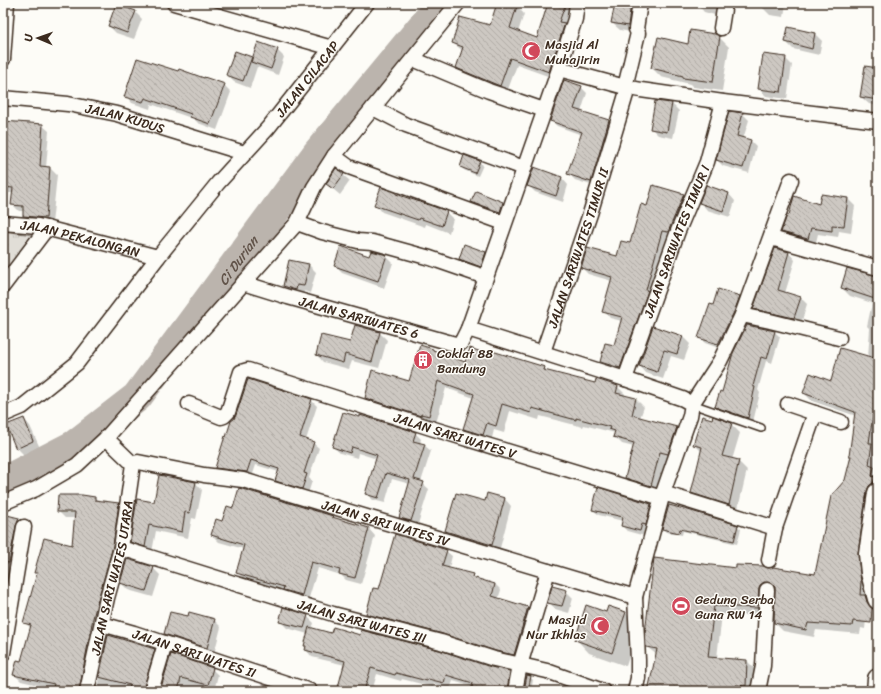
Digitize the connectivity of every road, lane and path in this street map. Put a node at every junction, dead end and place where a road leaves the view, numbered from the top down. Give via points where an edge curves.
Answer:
1 (7, 3) edge
2 (174, 3) edge
3 (367, 3) edge
4 (458, 3) edge
5 (577, 3) edge
6 (640, 3) edge
7 (725, 3) edge
8 (208, 8) edge
9 (721, 28) dead end
10 (332, 48) junction
11 (3, 58) edge
12 (413, 59) junction
13 (559, 69) junction
14 (627, 88) junction
15 (3, 98) edge
16 (723, 102) junction
17 (373, 108) junction
18 (544, 110) junction
19 (878, 121) edge
20 (244, 153) junction
21 (334, 156) junction
22 (524, 168) junction
23 (791, 180) dead end
24 (297, 222) junction
25 (3, 223) edge
26 (504, 223) junction
27 (47, 228) junction
28 (771, 238) junction
29 (158, 257) junction
30 (878, 268) edge
31 (486, 277) junction
32 (243, 283) junction
33 (3, 286) edge
34 (742, 315) junction
35 (468, 329) junction
36 (839, 338) dead end
37 (543, 352) junction
38 (625, 379) junction
39 (189, 404) dead end
40 (692, 404) junction
41 (788, 404) dead end
42 (816, 414) junction
43 (3, 415) edge
44 (841, 422) dead end
45 (761, 428) dead end
46 (106, 438) junction
47 (133, 464) junction
48 (878, 494) edge
49 (663, 496) junction
50 (3, 503) edge
51 (24, 527) dead end
52 (775, 528) junction
53 (121, 548) junction
54 (769, 560) dead end
55 (548, 571) junction
56 (767, 590) dead end
57 (635, 597) junction
58 (878, 599) edge
59 (102, 624) junction
60 (165, 644) junction
61 (3, 653) edge
62 (520, 665) junction
63 (878, 679) edge
64 (87, 691) edge
65 (151, 691) edge
66 (310, 691) edge
67 (515, 691) edge
68 (603, 691) edge
69 (635, 691) edge
70 (758, 691) edge
71 (877, 691) edge

1 - 11 street
2 - 8 street
3 - 10 street, JALAN CILACAP
4 - 12 street
5 - 13 street via 575,19
6 - 14 street, JALAN SARIWATES TIMUR II via 636,30 638,33
7 - 9 street
8 - 10 street
10 - 20 street, JALAN CILACAP via 268,128
12 - 17 street
12 - 18 street via 489,92
13 - 14 street
13 - 18 street
14 - 16 street
14 - 37 street, JALAN SARIWATES TIMUR II via 590,214
15 - 20 street, JALAN KUDUS via 68,104 117,114
16 - 19 street
16 - 38 street, JALAN SARIWATES TIMUR I via 707,162 678,231
17 - 21 street
17 - 22 street via 406,125
18 - 22 street
20 - 29 street, JALAN CILACAP
21 - 24 street via 314,187
21 - 26 street via 350,167
22 - 26 street
23 - 28 street
24 - 31 street via 322,232 372,242
24 - 32 street
25 - 27 street, JALAN PEKALONGAN
26 - 31 street
27 - 29 street, JALAN PEKALONGAN
27 - 33 street
28 - 30 street
28 - 34 street
29 - 43 street, JALAN CILACAP via 77,363 22,407
31 - 35 street
32 - 35 street, JALAN SARIWATES 6 via 455,344 461,343
32 - 46 street
34 - 36 street
34 - 40 street via 720,361
35 - 37 street
37 - 38 street
38 - 40 street
39 - 49 street, JALAN SARI WATES V via 220,417 224,416 228,412 241,372 248,370 427,427
40 - 45 lane
40 - 49 street
41 - 42 street
42 - 44 street
42 - 52 street
46 - 47 street
46 - 50 street via 77,466 36,489
47 - 53 street, JALAN SARI WATES UTARA
47 - 55 street, JALAN SARI WATES IV via 138,462 243,480
48 - 58 street via 868,554
49 - 52 street, JALAN SARI WATES V
49 - 57 street
51 - 61 street
52 - 54 street
53 - 59 street, JALAN SARI WATES UTARA
53 - 62 street, JALAN SARI WATES III via 333,614
55 - 57 street, JALAN SARI WATES IV
55 - 62 street
56 - 70 street via 763,666
57 - 69 street via 638,678
59 - 60 street, JALAN SARI WATES II
59 - 64 street, JALAN SARI WATES UTARA
60 - 65 street
60 - 66 street, JALAN SARI WATES II
62 - 67 street
62 - 68 street, JALAN SARI WATES III
63 - 71 street

